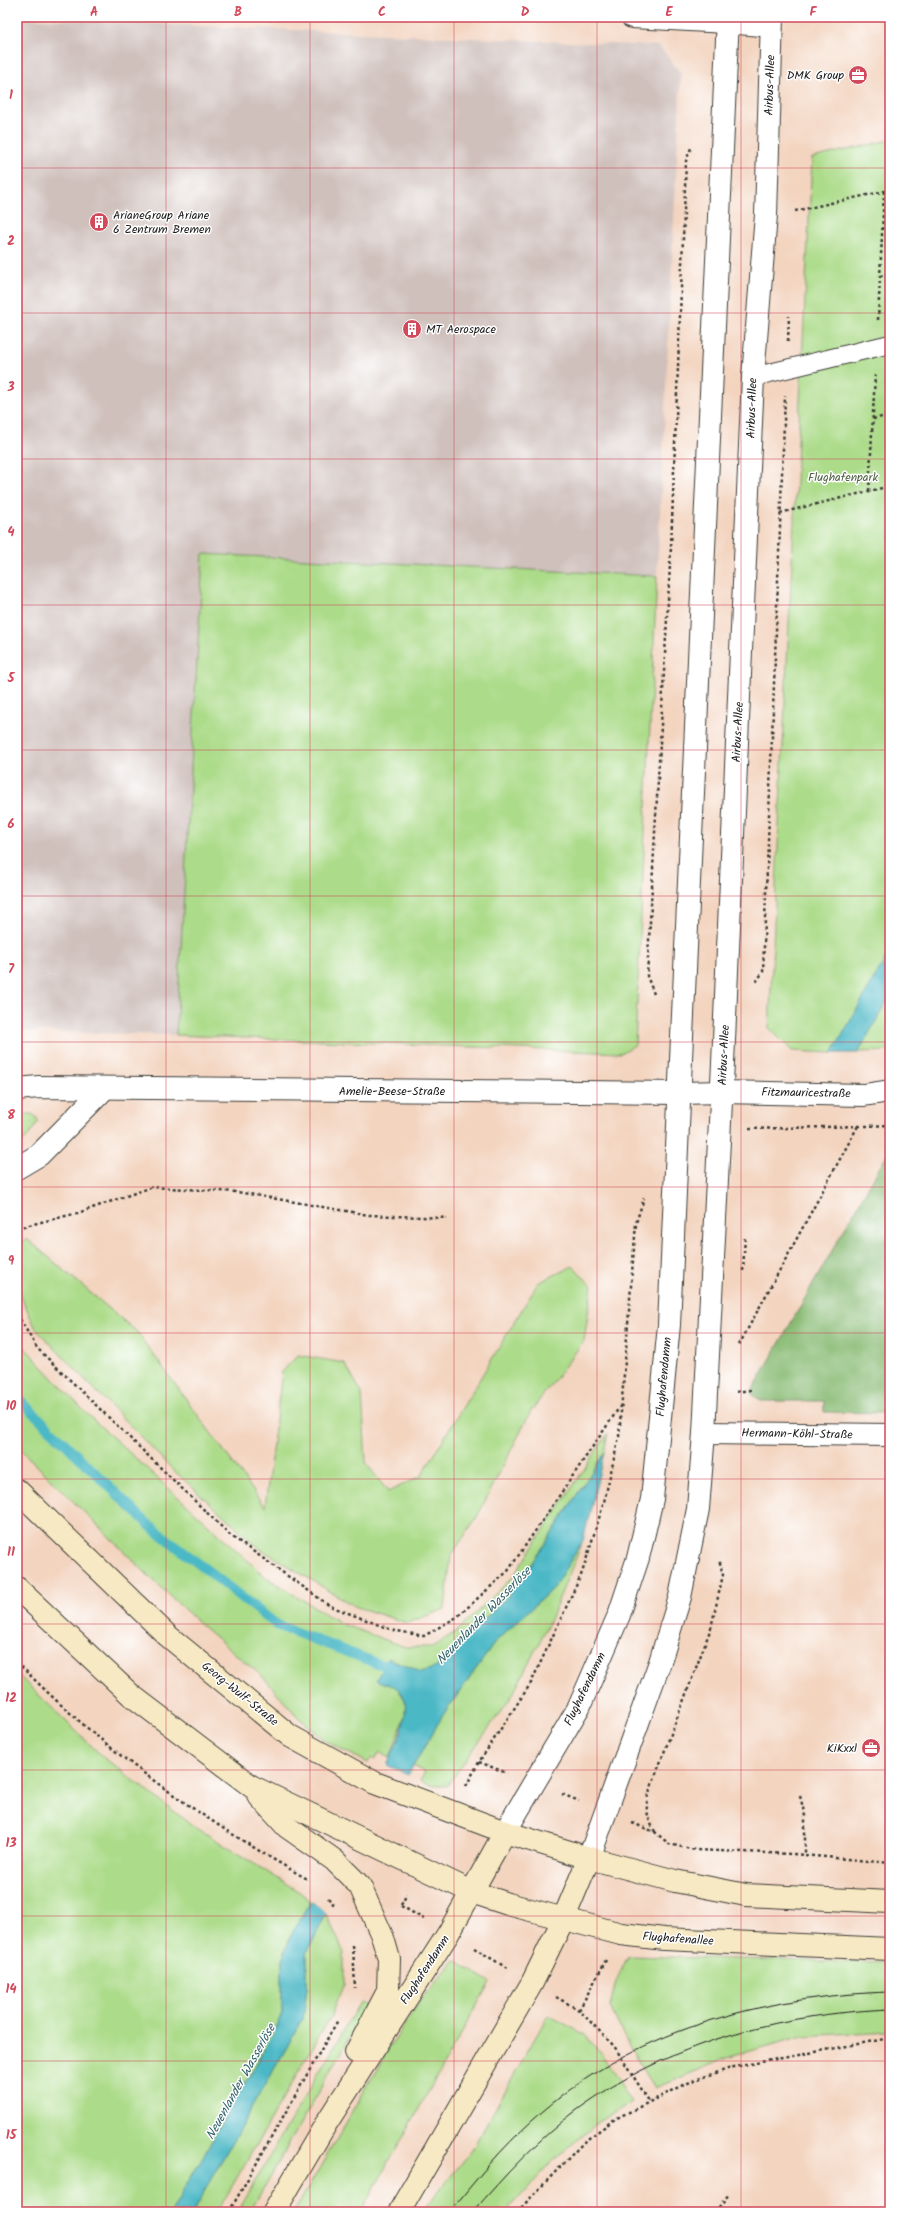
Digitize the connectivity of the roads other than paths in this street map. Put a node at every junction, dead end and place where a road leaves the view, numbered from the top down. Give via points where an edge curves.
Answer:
1 (632, 17) edge
2 (728, 19) edge
3 (771, 21) edge
4 (890, 344) edge
5 (753, 377) junction
6 (17, 1089) edge
7 (104, 1089) junction
8 (890, 1091) edge
9 (722, 1092) junction
10 (680, 1093) junction
11 (17, 1168) edge
12 (704, 1433) junction
13 (890, 1435) edge
14 (17, 1490) edge
15 (17, 1588) edge
16 (250, 1786) junction
17 (505, 1832) junction
18 (589, 1858) junction
19 (472, 1892) junction
20 (890, 1902) edge
21 (563, 1920) junction
22 (890, 1949) edge
23 (334, 2111) junction
24 (274, 2212) edge
25 (398, 2212) edge

1 - 2 street, Airbus-Allee
2 - 3 street, Airbus-Allee
2 - 10 street via 691,797
3 - 5 street, Airbus-Allee via 766,215
4 - 5 lane
5 - 9 street, Airbus-Allee
6 - 7 street, Amelie-Beese-Straße
7 - 10 street, Amelie-Beese-Straße
7 - 11 street via 38,1155
8 - 9 street, Fitzmauricestraße via 864,1095
9 - 10 street, Airbus-Allee
9 - 12 street
10 - 17 street, Flughafendamm via 669,1325 652,1499 638,1558 619,1615 579,1706
12 - 13 street, Hermann-Köhl-Straße
12 - 18 street via 698,1510 680,1597 660,1662
14 - 17 main road, Georg-Wulf-Straße via 168,1636 290,1736 375,1783
15 - 16 main road via 131,1695
16 - 19 main road
16 - 23 main road via 287,1827 334,1860 360,1886 383,1938 389,1959 388,1991 342,2074
17 - 18 main road
17 - 19 main road, Flughafendamm
18 - 20 main road via 746,1895
18 - 21 main road
19 - 21 main road, Flughafenallee
19 - 23 main road, Flughafendamm via 448,1934
21 - 22 main road, Flughafenallee via 621,1934 664,1939
21 - 25 main road via 532,1983
23 - 24 main road, Flughafendamm

